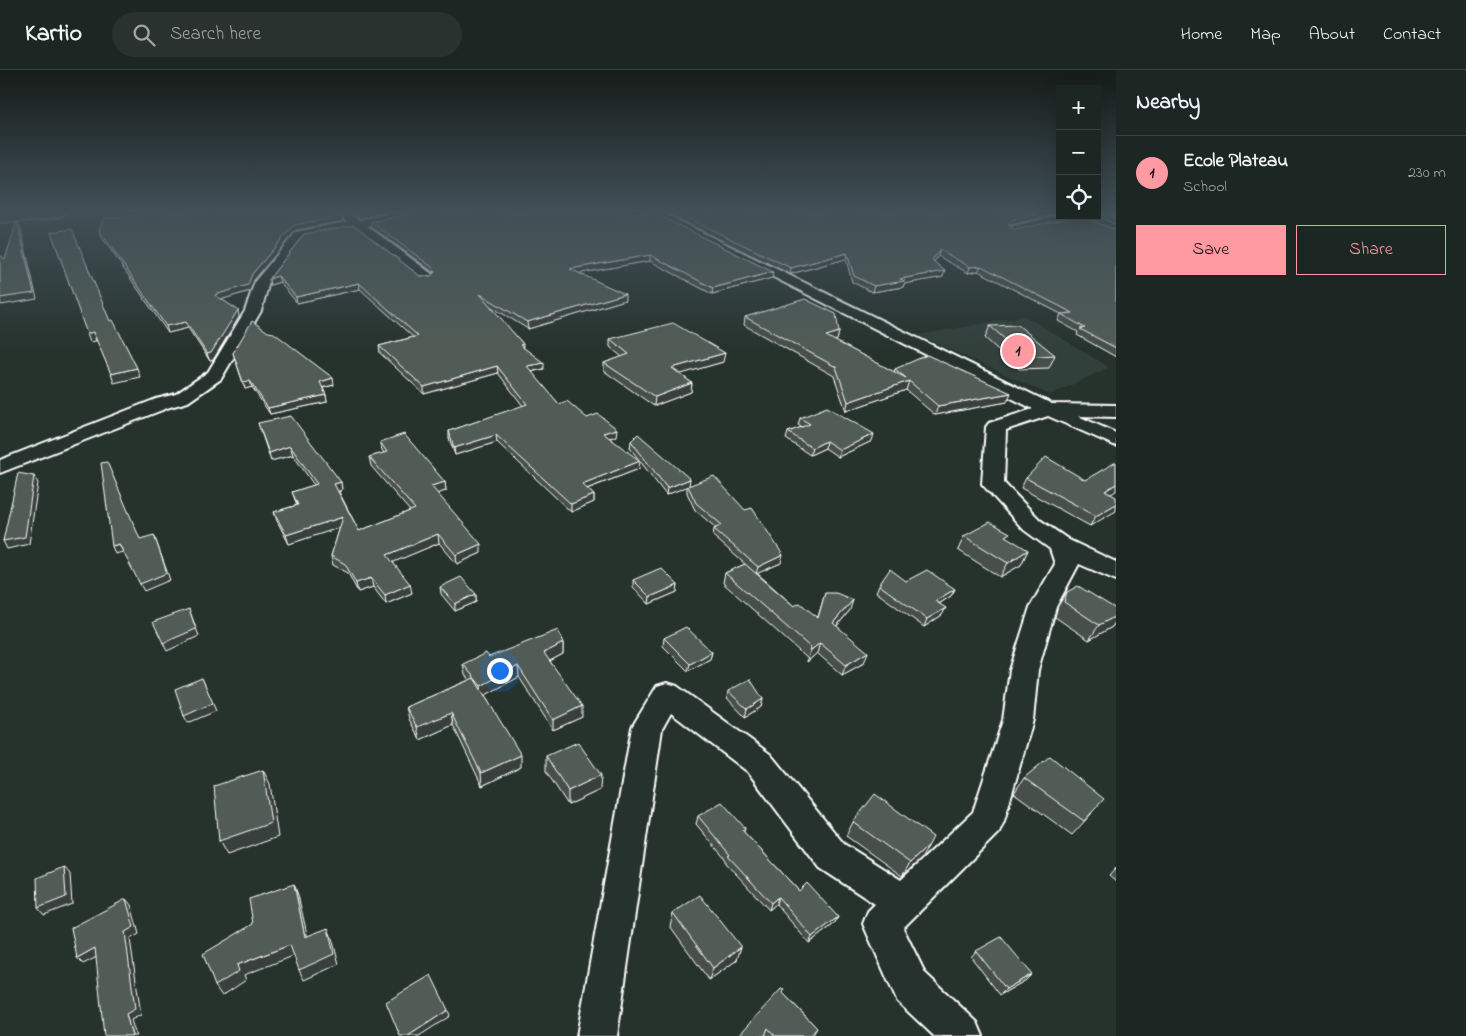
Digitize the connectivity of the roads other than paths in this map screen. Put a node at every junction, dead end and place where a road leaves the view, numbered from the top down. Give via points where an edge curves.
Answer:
1 (281, 258) edge
2 (403, 258) edge
3 (744, 258) edge
4 (428, 277) edge
5 (1049, 410) junction
6 (1116, 410) edge
7 (1116, 440) edge
8 (0, 467) edge
9 (1061, 545) junction
10 (1116, 572) edge
11 (903, 902) junction
12 (597, 1036) edge
13 (963, 1036) edge

1 - 8 street via 262,280 253,311 215,376 182,398
2 - 4 street
3 - 5 street
5 - 6 street
5 - 7 street
5 - 9 street via 996,427 993,484 1032,525
9 - 10 street
9 - 11 street via 1067,564 1043,608 1024,670 1018,720 987,821
11 - 12 street via 832,856 759,763 667,694 647,727
11 - 13 street via 881,924 911,987

